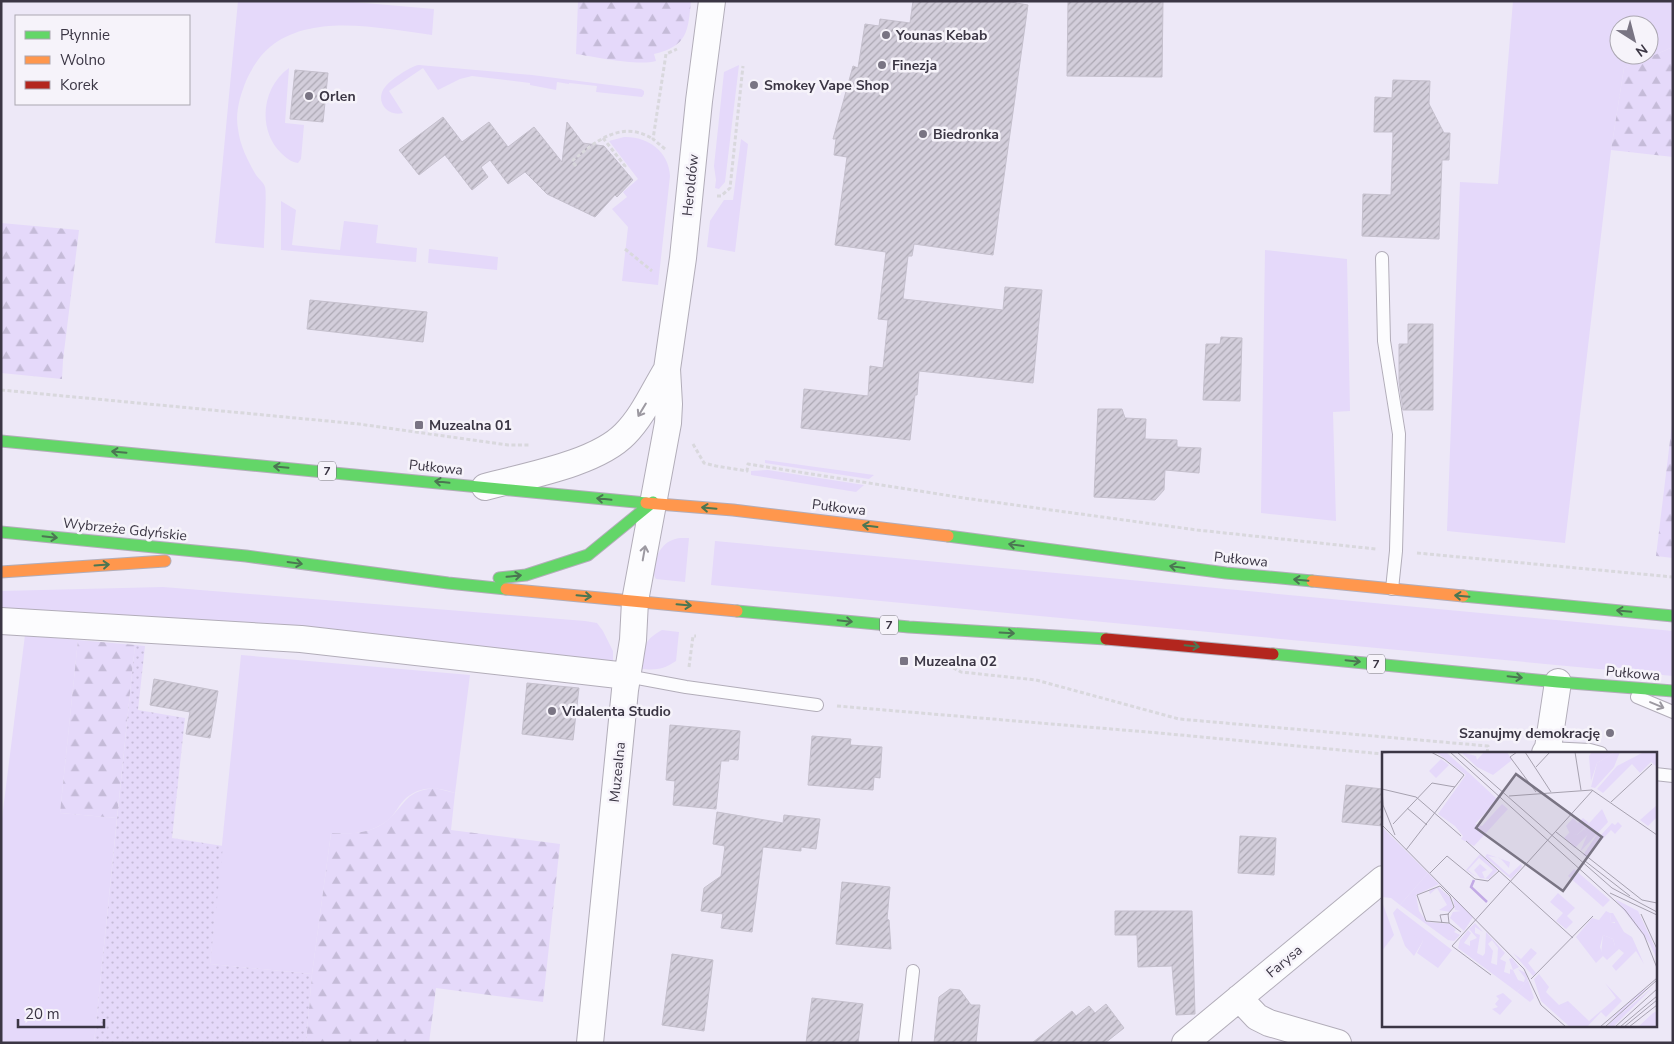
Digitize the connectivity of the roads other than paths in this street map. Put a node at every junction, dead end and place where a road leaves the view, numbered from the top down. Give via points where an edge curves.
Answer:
1 (712, 1) edge
2 (1382, 258) dead end
3 (667, 369) junction
4 (1, 440) edge
5 (485, 487) junction
6 (653, 502) junction
7 (1, 532) edge
8 (246, 556) junction
9 (1, 572) edge
10 (448, 583) junction
11 (1392, 589) junction
12 (635, 601) junction
13 (1673, 616) edge
14 (1, 621) edge
15 (628, 676) junction
16 (1558, 682) junction
17 (1610, 686) junction
18 (1673, 691) edge
19 (817, 705) road end
20 (1673, 712) edge
21 (1547, 750) edge
22 (1597, 752) edge
23 (1656, 774) edge
24 (1673, 776) edge
25 (1382, 880) edge
26 (913, 971) dead end
27 (1239, 998) junction
28 (590, 1043) edge
29 (905, 1043) edge
30 (1185, 1043) edge
31 (1338, 1043) edge

1 - 3 street, Heroldów
2 - 11 lane via 1384,341 1400,434
3 -> 5 street, Heroldów via 638,418 612,444 571,463
3 - 6 street, Heroldów via 668,423
5 -> 4 highway, Pułkowa / 7
6 -> 5 highway, Pułkowa / 7
10 -> 6 highway via 526,575 588,555
11 -> 6 highway, Pułkowa / 7 via 1226,573 909,530
12 -> 6 street, Muzealna
7 -> 8 highway, Wybrzeże Gdyńskie / 7
9 -> 8 highway
8 -> 10 highway, Pułkowa / 7
10 -> 12 highway, Pułkowa / 7
13 -> 11 highway, Pułkowa / 7
12 - 15 street, Muzealna
12 -> 16 highway, Pułkowa / 7 via 909,628 1143,641
14 - 15 street via 301,639
15 - 19 lane
15 - 28 street, Muzealna
16 - 17 highway, Pułkowa / 7
16 - 21 street
17 - 18 highway, Pułkowa / 7
17 -> 20 lane
21 - 22 lane
23 - 24 lane
25 - 27 street, Farysa
26 - 29 lane
27 - 30 street, Farysa
27 - 31 street via 1269,1023

